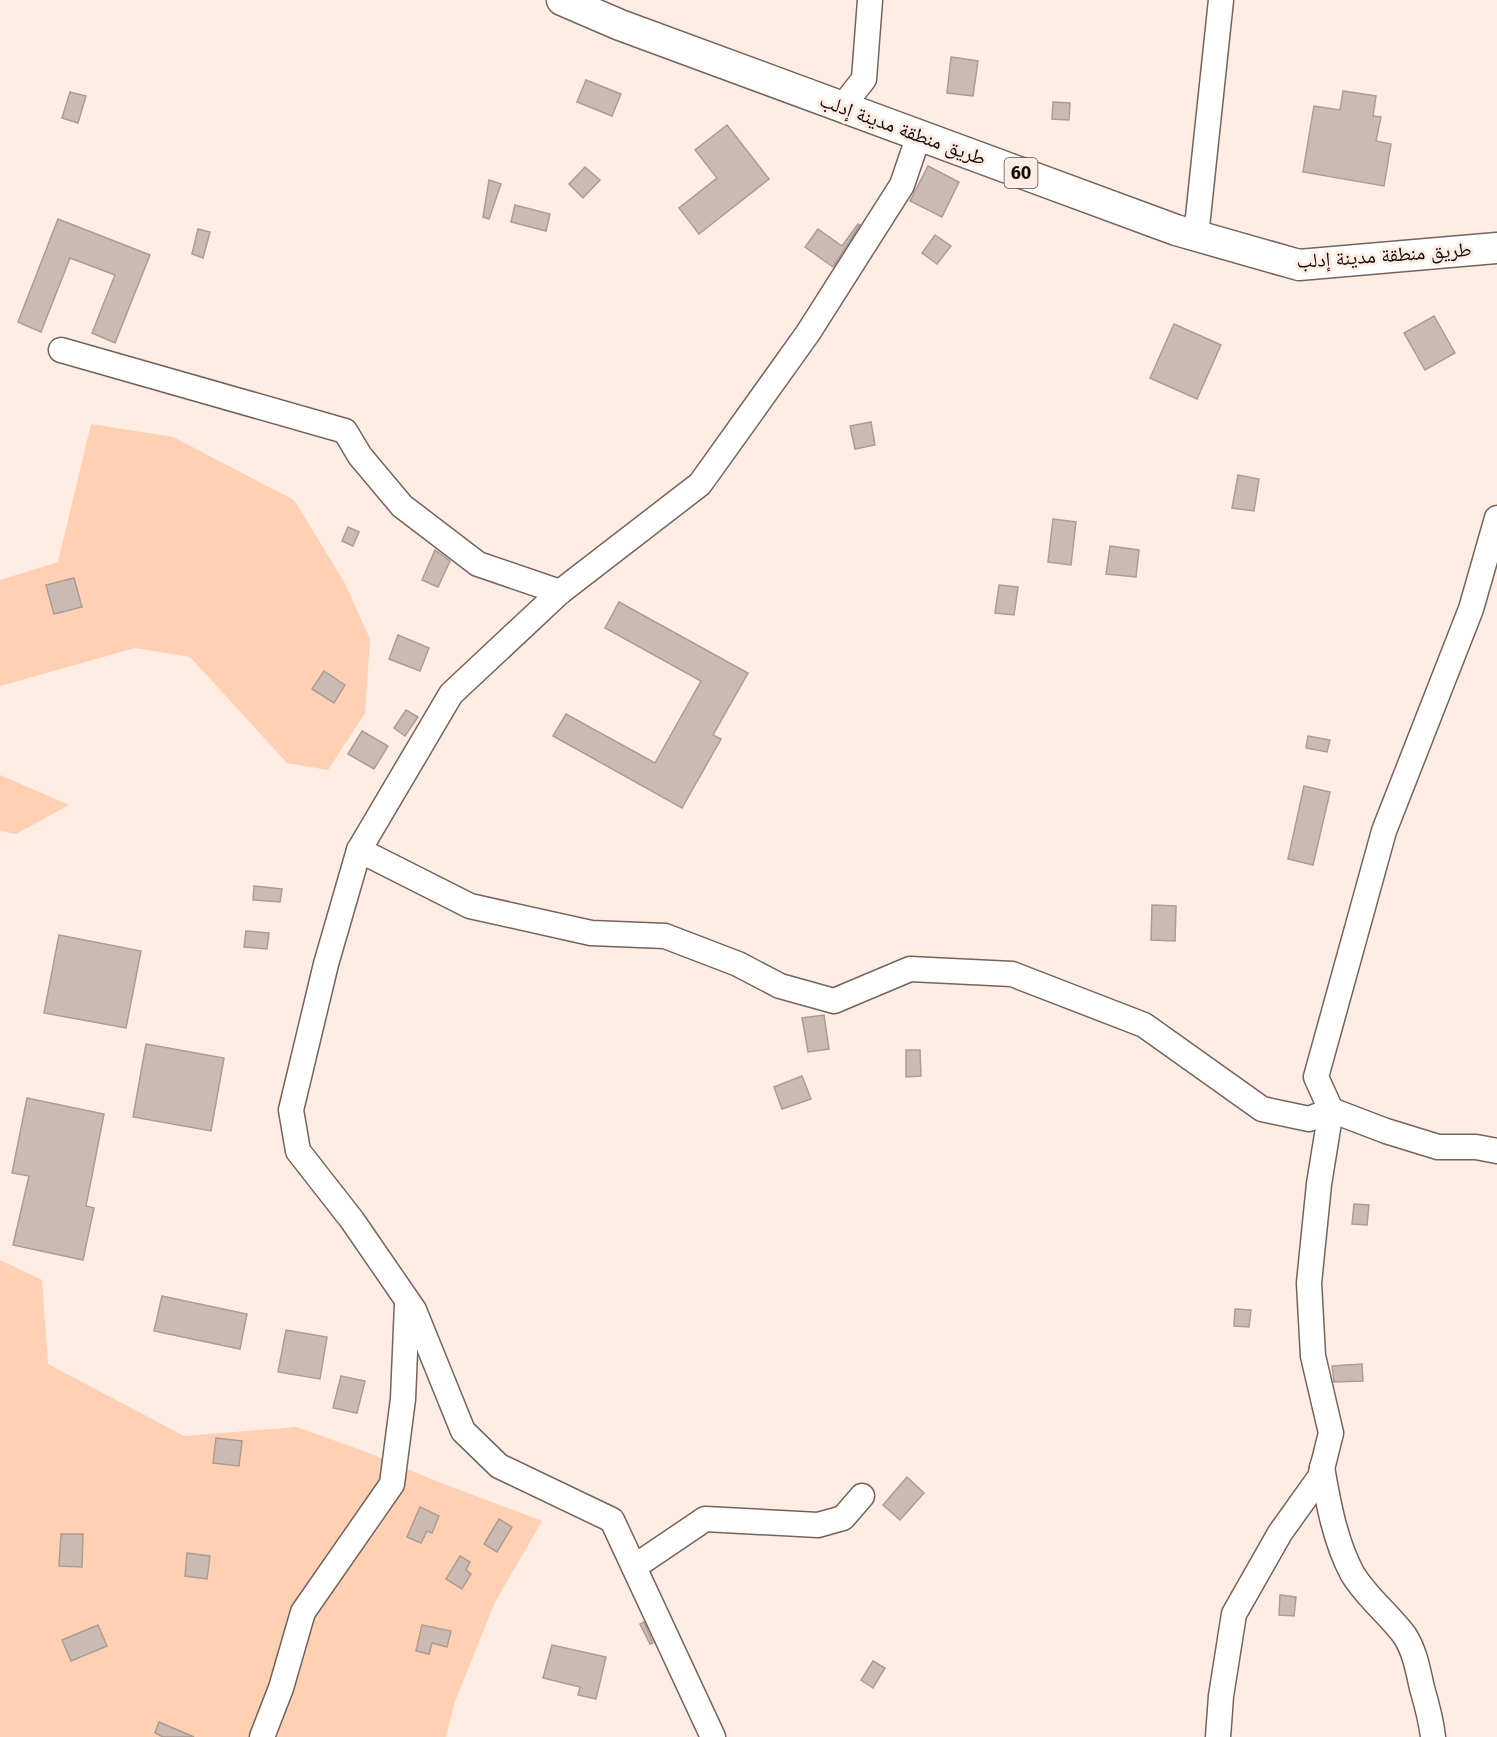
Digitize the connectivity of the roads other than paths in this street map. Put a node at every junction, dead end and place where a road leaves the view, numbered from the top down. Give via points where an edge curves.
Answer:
1 (562, 0) edge
2 (870, 0) edge
3 (1221, 0) edge
4 (842, 107) junction
5 (919, 135) junction
6 (1196, 236) junction
7 (1497, 248) edge
8 (61, 350) dead end
9 (1497, 518) edge
10 (560, 592) junction
11 (359, 850) junction
12 (1331, 1110) junction
13 (1497, 1151) edge
14 (407, 1300) junction
15 (1322, 1467) junction
16 (862, 1496) dead end
17 (634, 1566) junction
18 (262, 1737) edge
19 (713, 1737) edge
20 (1218, 1737) edge
21 (1433, 1737) edge

1 - 4 main road, طريق منطقة مدينة إدلب / 60
2 - 4 street via 864,79
3 - 6 street
4 - 5 main road, طريق منطقة مدينة إدلب / 60
5 - 6 main road, طريق منطقة مدينة إدلب / 60
5 - 10 street via 902,184 808,333 700,484
6 - 7 main road, طريق منطقة مدينة إدلب / 60 via 1299,265
8 - 10 street via 345,431 360,456 402,506 478,564
9 - 12 street via 1471,609 1381,843 1316,1077
10 - 11 street via 451,694
11 - 12 street via 470,906 591,933 665,936 738,964 780,987 834,1001 910,969 1012,974 1144,1025 1262,1109 1309,1119
11 - 14 street via 326,964 291,1110 298,1151
12 - 13 street via 1438,1147
12 - 15 street via 1309,1283 1313,1356 1331,1433
14 - 17 street via 463,1431 498,1466 612,1520
14 - 18 street via 404,1399 392,1484 303,1612
15 - 20 street via 1320,1477 1280,1533 1234,1614
15 - 21 street via 1328,1504 1352,1573 1405,1636 1416,1659
16 - 17 street via 843,1518 818,1525 705,1519
17 - 19 street

